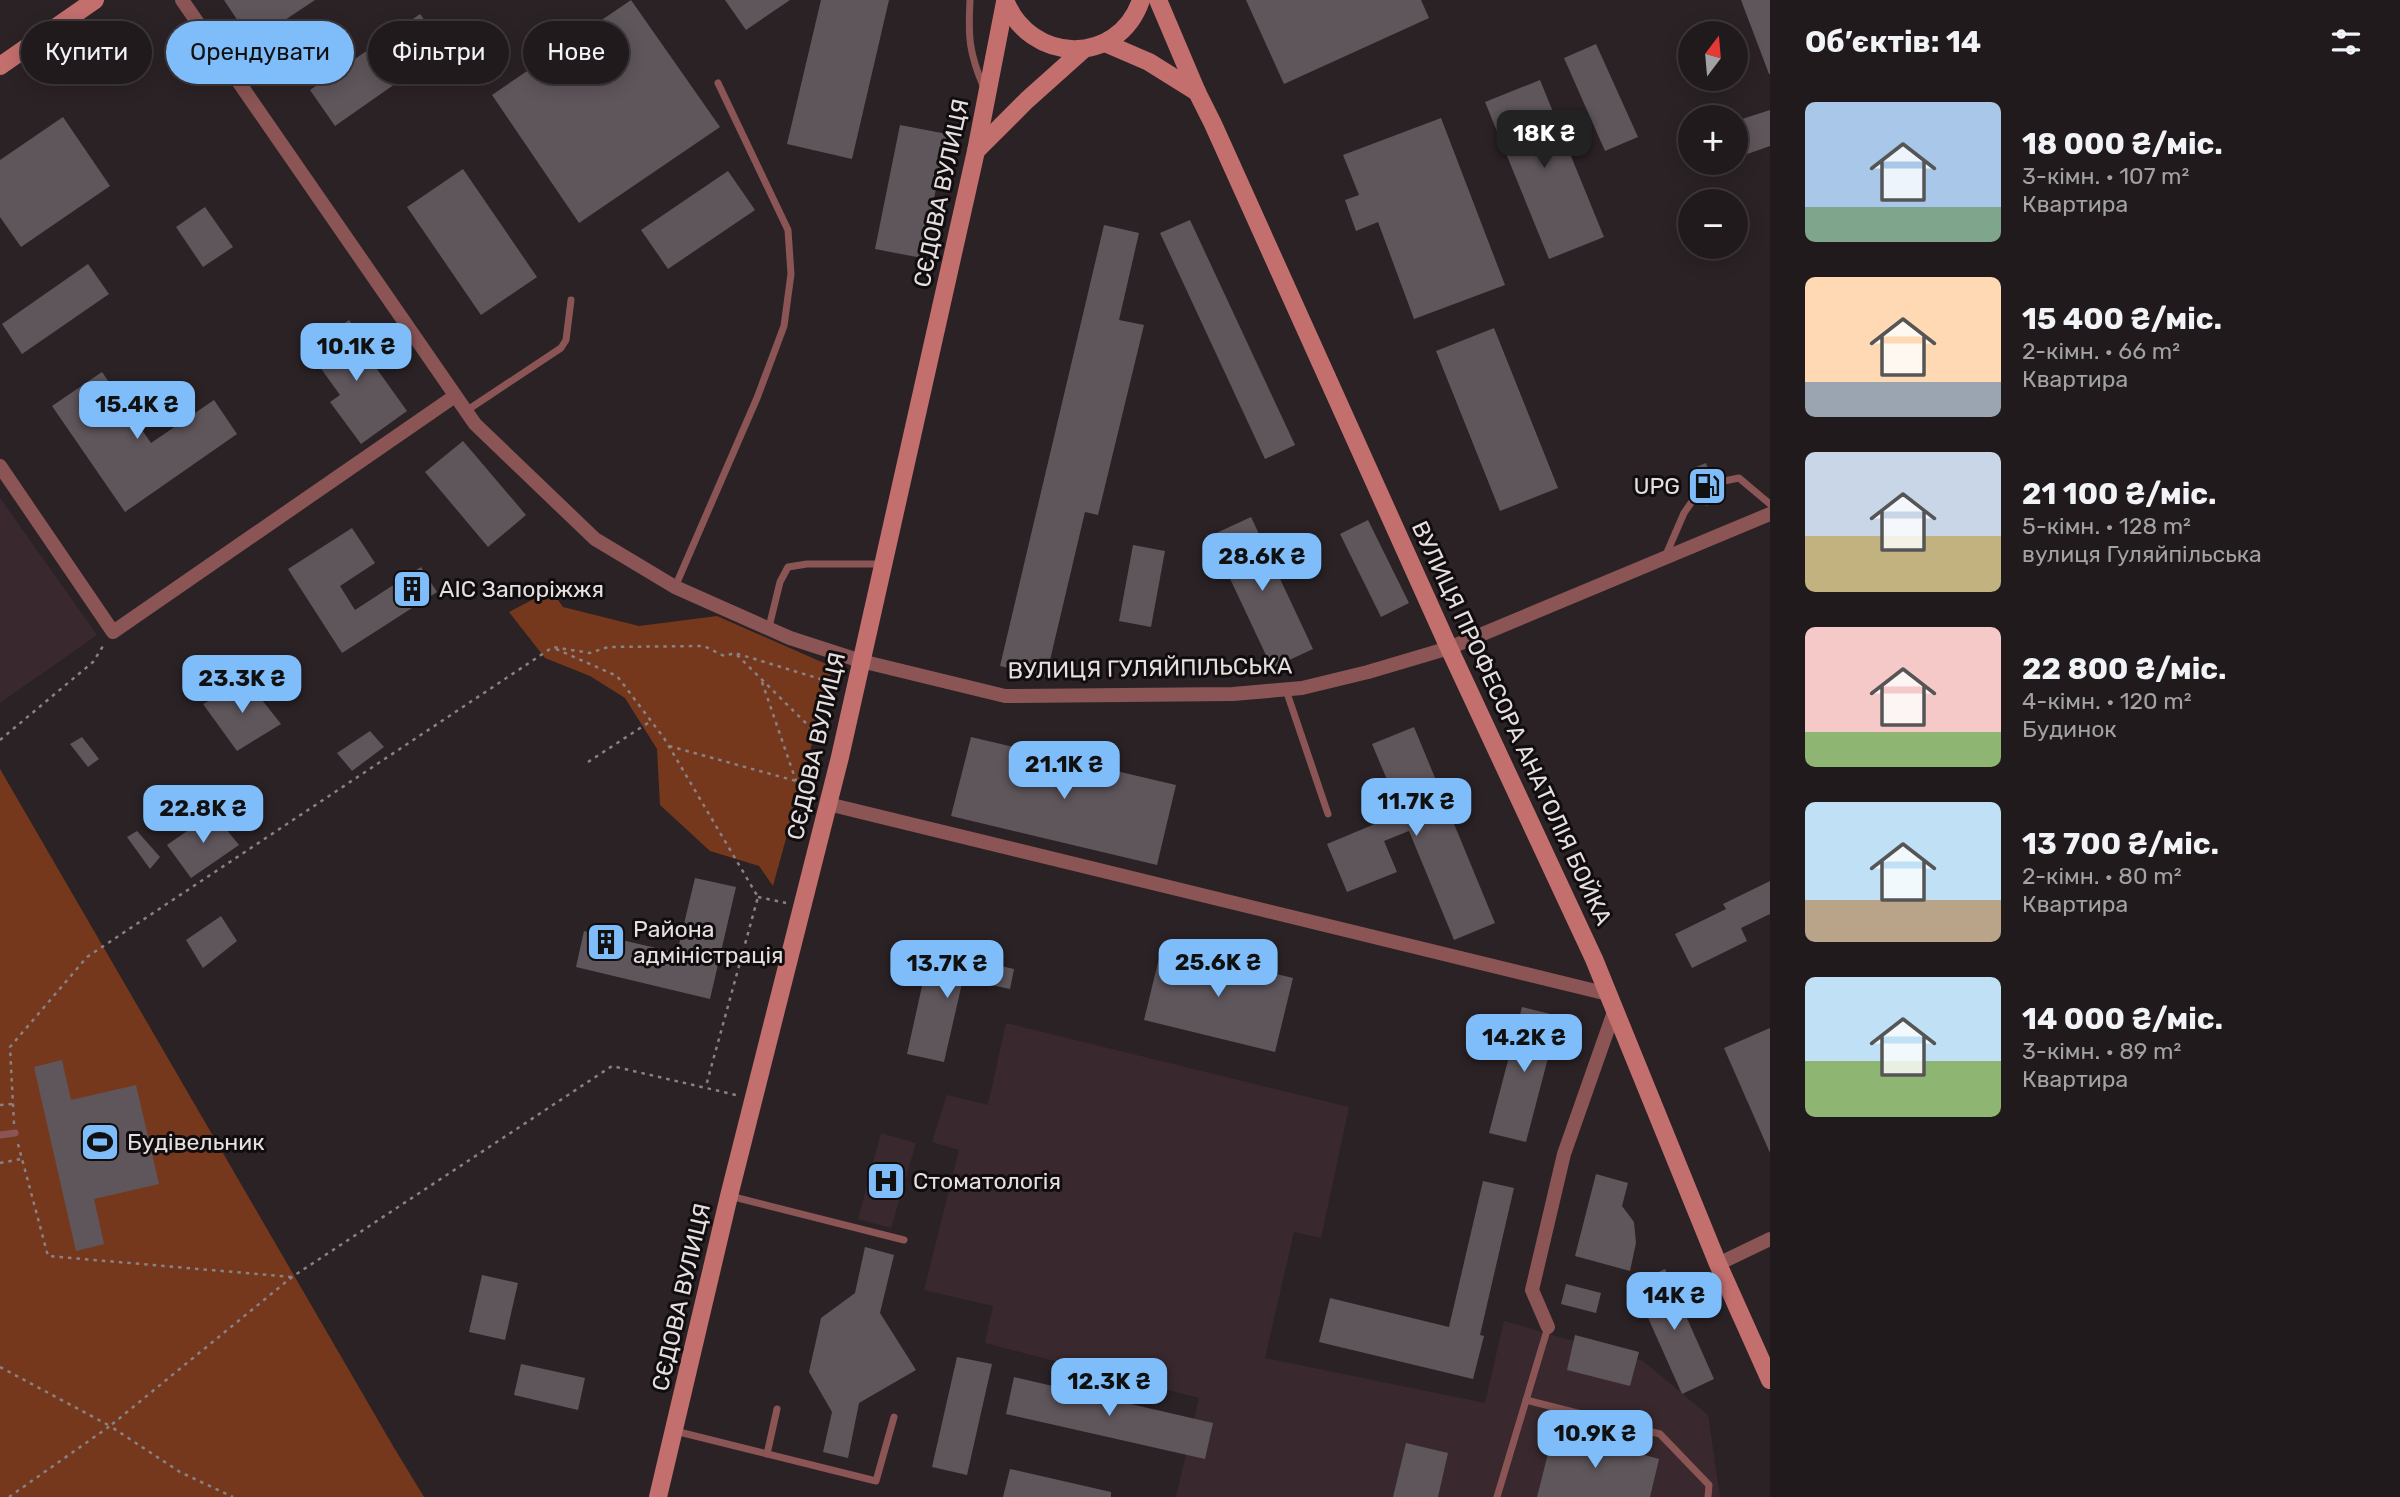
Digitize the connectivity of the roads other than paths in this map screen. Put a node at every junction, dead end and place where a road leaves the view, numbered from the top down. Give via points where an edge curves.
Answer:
1 (95, 0) edge
2 (182, 0) edge
3 (970, 0) edge
4 (1141, 0) edge
5 (1158, 0) edge
6 (1005, 1) edge
7 (1105, 43) junction
8 (1084, 49) junction
9 (0, 66) edge
10 (718, 83) dead end
11 (1196, 92) junction
12 (987, 96) junction
13 (976, 150) junction
14 (571, 300) dead end
15 (455, 396) junction
16 (466, 411) junction
17 (0, 466) edge
18 (1714, 483) dead end
19 (1700, 489) dead end
20 (1770, 504) edge
21 (1770, 514) edge
22 (1664, 558) junction
23 (883, 564) junction
24 (676, 587) junction
25 (769, 627) junction
26 (1449, 648) junction
27 (861, 662) junction
28 (1285, 690) junction
29 (830, 797) junction
30 (1328, 814) dead end
31 (1611, 1002) junction
32 (15, 1133) road end
33 (0, 1135) edge
34 (729, 1196) junction
35 (1770, 1239) edge
36 (904, 1240) dead end
37 (1718, 1264) junction
38 (1548, 1326) joint
39 (1770, 1380) edge
40 (1526, 1400) junction
41 (777, 1409) dead end
42 (894, 1418) dead end
43 (675, 1431) junction
44 (767, 1454) junction
45 (658, 1497) edge
46 (1497, 1497) edge
47 (1708, 1497) edge

1 - 9 street
2 - 15 street, ВУЛИЦЯ ГУЛЯЙПІЛЬСЬКА
3 - 12 lane via 968,42
4 - 7 street via 1124,30
5 - 11 street, ВУЛИЦЯ ПРОФЕСОРА АНАТОЛІЯ БОЙКА
6 - 8 street via 1017,24 1036,40 1059,49
6 - 12 street, СЄДОВА ВУЛИЦЯ
7 - 8 street
7 - 11 street via 1149,62
8 - 13 street
10 - 24 lane via 788,230 792,274 784,326
11 - 26 street, ВУЛИЦЯ ПРОФЕСОРА АНАТОЛІЯ БОЙКА
12 - 13 street, СЄДОВА ВУЛИЦЯ
13 - 23 street, СЄДОВА ВУЛИЦЯ
14 - 16 lane via 561,348
15 - 16 street, ВУЛИЦЯ ГУЛЯЙПІЛЬСЬКА
15 - 17 street via 113,632
16 - 24 street, ВУЛИЦЯ ГУЛЯЙПІЛЬСЬКА via 475,425 595,539
18 - 20 lane via 1739,478
19 - 22 lane
21 - 22 street, ВУЛИЦЯ ГУЛЯЙПІЛЬСЬКА
22 - 26 street, ВУЛИЦЯ ГУЛЯЙПІЛЬСЬКА
23 - 25 lane via 788,567
23 - 27 street, СЄДОВА ВУЛИЦЯ
24 - 25 street, ВУЛИЦЯ ГУЛЯЙПІЛЬСЬКА
25 - 27 street, ВУЛИЦЯ ГУЛЯЙПІЛЬСЬКА
26 - 28 street, ВУЛИЦЯ ГУЛЯЙПІЛЬСЬКА
26 - 31 street, ВУЛИЦЯ ПРОФЕСОРА АНАТОЛІЯ БОЙКА
27 - 28 street, ВУЛИЦЯ ГУЛЯЙПІЛЬСЬКА via 1005,696
27 - 29 street, СЄДОВА ВУЛИЦЯ
28 - 30 lane
29 - 31 street
29 - 34 street, СЄДОВА ВУЛИЦЯ
31 - 37 street, ВУЛИЦЯ ПРОФЕСОРА АНАТОЛІЯ БОЙКА
31 - 38 street via 1564,1154 1532,1290
32 - 33 lane
34 - 36 lane
34 - 43 street, СЄДОВА ВУЛИЦЯ
35 - 37 street
37 - 39 street, ВУЛИЦЯ ПРОФЕСОРА АНАТОЛІЯ БОЙКА
38 - 40 lane
40 - 46 lane
40 - 47 lane via 1660,1434 1709,1485
41 - 44 lane
42 - 44 lane via 876,1481
43 - 44 lane
43 - 45 street, СЄДОВА ВУЛИЦЯ

